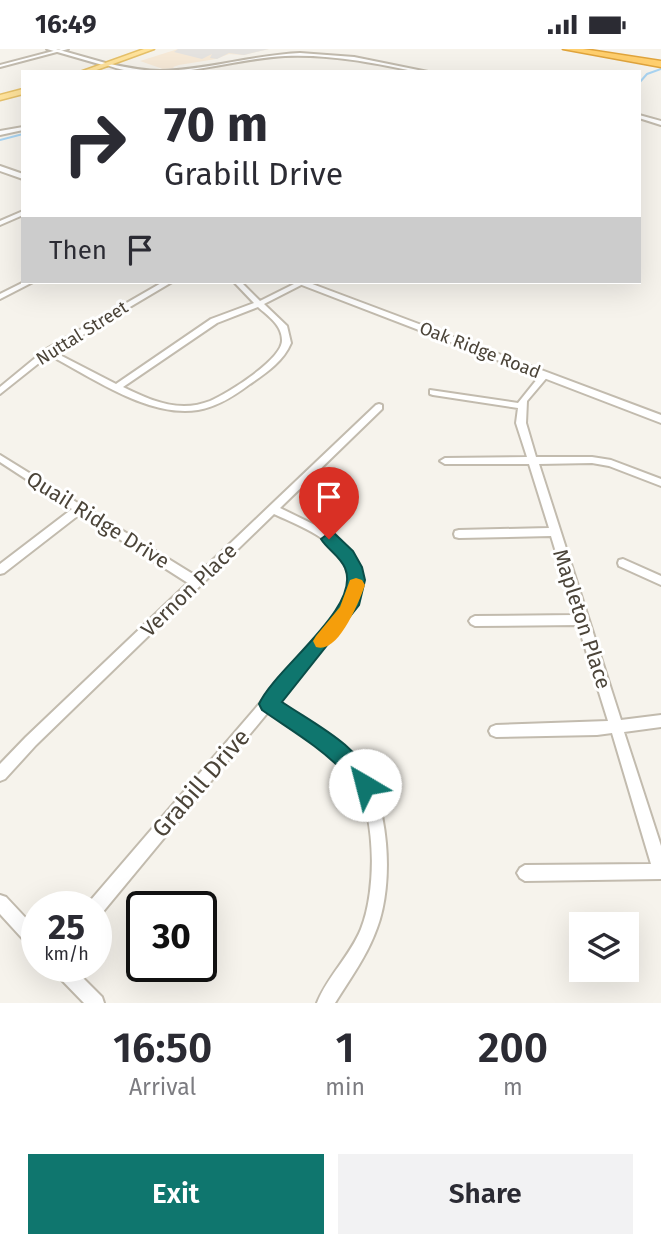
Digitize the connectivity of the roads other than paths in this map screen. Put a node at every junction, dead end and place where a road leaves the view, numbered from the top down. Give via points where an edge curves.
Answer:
1 (50, 49) edge
2 (66, 49) edge
3 (151, 49) edge
4 (160, 49) edge
5 (327, 49) edge
6 (598, 49) edge
7 (609, 49) edge
8 (564, 50) edge
9 (58, 51) junction
10 (338, 56) junction
11 (659, 60) edge
12 (106, 64) junction
13 (389, 64) junction
14 (0, 66) edge
15 (381, 68) dead end
16 (89, 70) edge
17 (141, 70) edge
18 (198, 70) edge
19 (417, 70) edge
20 (21, 92) edge
21 (0, 98) edge
22 (641, 118) edge
23 (661, 123) edge
24 (21, 128) edge
25 (0, 133) edge
26 (0, 168) edge
27 (21, 176) edge
28 (21, 214) edge
29 (0, 223) edge
30 (25, 284) edge
31 (165, 284) edge
32 (239, 284) edge
33 (297, 284) edge
34 (306, 284) edge
35 (0, 297) edge
36 (261, 303) junction
37 (48, 352) junction
38 (545, 375) junction
39 (117, 387) junction
40 (0, 391) edge
41 (433, 392) dead end
42 (521, 406) junction
43 (379, 407) dead end
44 (661, 419) edge
45 (0, 458) edge
46 (532, 460) junction
47 (445, 461) dead end
48 (661, 483) edge
49 (79, 509) junction
50 (273, 509) junction
51 (555, 532) junction
52 (458, 534) dead end
53 (623, 563) dead end
54 (0, 570) edge
55 (661, 580) edge
56 (196, 582) junction
57 (582, 619) junction
58 (475, 621) dead end
59 (269, 704) junction
60 (661, 722) edge
61 (617, 727) junction
62 (496, 731) dead end
63 (0, 774) edge
64 (661, 870) edge
65 (525, 873) dead end
66 (110, 891) edge
67 (0, 903) edge
68 (21, 925) edge
69 (76, 982) edge
70 (96, 1003) edge
71 (325, 1003) edge

1 - 9 street
2 - 9 street
3 - 12 main road
4 - 12 main road
5 - 10 street
6 - 11 highway
7 - 11 highway
8 - 11 highway
9 - 12 street
9 - 14 street
10 - 13 street
10 - 18 street via 280,55
12 - 16 main road
12 - 17 street
13 - 15 street
13 - 19 street
20 - 21 main road
22 - 23 street
24 - 25 street
26 - 27 street
28 - 29 street
30 - 35 street
31 - 37 street, Nuttal Street
32 - 36 street
33 - 36 street
34 - 38 street, Oak Ridge Road
36 - 39 street via 214,321
36 - 39 street via 284,328 286,348 223,400 172,410 145,403
37 - 39 street
37 - 40 street, Nuttal Street
38 - 42 street
38 - 44 street, Oak Ridge Road
41 - 42 street
42 - 46 street, Mapleton Place
43 - 50 street, Vernon Place
45 - 49 street, Quail Ridge Drive
46 - 47 street
46 - 48 street via 601,461
46 - 51 street, Mapleton Place
49 - 54 street
49 - 56 street, Quail Ridge Drive
50 - 56 street, Vernon Place
50 - 59 street, Grabill Drive via 337,545 357,580 347,611
51 - 52 street
51 - 57 street, Mapleton Place
53 - 55 street
56 - 63 street, Vernon Place
57 - 58 street
57 - 61 street, Mapleton Place
59 - 66 street, Grabill Drive
59 - 71 street via 342,755 355,768 372,802 377,848 375,911 369,930
60 - 61 street
61 - 62 street
61 - 64 street, Mapleton Place
64 - 65 street
67 - 68 street
69 - 70 street

